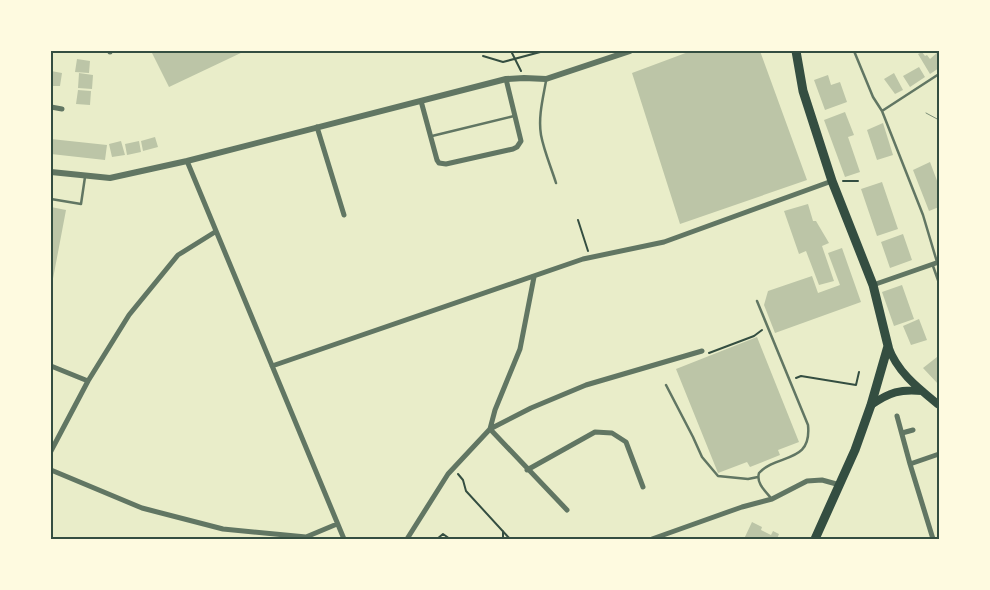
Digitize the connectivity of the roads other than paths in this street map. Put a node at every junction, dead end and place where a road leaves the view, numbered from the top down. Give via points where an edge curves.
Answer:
1 (630, 51) edge
2 (796, 51) edge
3 (802, 51) edge
4 (854, 51) edge
5 (798, 62) junction
6 (939, 74) edge
7 (546, 79) junction
8 (506, 80) junction
9 (421, 101) junction
10 (51, 107) edge
11 (62, 109) dead end
12 (882, 111) junction
13 (515, 116) junction
14 (317, 127) junction
15 (430, 136) junction
16 (187, 161) junction
17 (51, 172) edge
18 (85, 177) junction
19 (832, 181) junction
20 (556, 183) dead end
21 (51, 200) edge
22 (344, 215) dead end
23 (216, 232) junction
24 (936, 263) edge
25 (534, 277) junction
26 (939, 283) edge
27 (873, 285) junction
28 (757, 301) dead end
29 (888, 346) junction
30 (700, 351) road end
31 (51, 366) edge
32 (272, 366) junction
33 (88, 381) junction
34 (666, 385) dead end
35 (922, 391) junction
36 (871, 404) junction
37 (939, 405) edge
38 (897, 416) dead end
39 (490, 429) junction
40 (913, 430) dead end
41 (902, 433) junction
42 (51, 451) edge
43 (939, 454) edge
44 (910, 464) junction
45 (51, 470) edge
46 (527, 470) junction
47 (758, 477) junction
48 (840, 485) junction
49 (643, 487) dead end
50 (772, 499) junction
51 (567, 510) dead end
52 (337, 524) junction
53 (666, 537) edge
54 (344, 539) edge
55 (407, 539) edge
56 (652, 539) edge
57 (815, 539) edge
58 (933, 539) edge

1 - 7 street
2 - 5 highway
3 - 5 main road
4 - 12 lane
5 - 19 highway
6 - 12 lane
7 - 8 street
7 - 20 lane via 541,133
8 - 9 street
8 - 13 street
9 - 14 street
9 - 15 street
10 - 11 street
12 - 24 lane via 923,215
13 - 15 lane
13 - 15 street via 521,141 513,149 442,164 436,160
14 - 16 street
14 - 22 street
16 - 18 street via 110,178
16 - 23 street
17 - 18 street
18 - 21 lane via 81,204
19 - 25 street via 664,242 590,258
19 - 27 highway
23 - 32 street
23 - 33 street via 178,255 129,314
24 - 26 lane
24 - 27 street
25 - 32 street
25 - 39 street via 520,349
27 - 29 highway
28 - 47 lane via 808,424 809,436 798,453 761,470
29 - 35 main road via 900,370
29 - 36 highway
30 - 39 street via 586,385
31 - 33 street
32 - 52 street
33 - 42 street
34 - 47 lane via 702,457 718,476
35 - 36 main road via 897,391
35 - 37 main road
36 - 48 highway
38 - 41 street
39 - 46 street
39 - 55 street via 448,474
40 - 41 street
41 - 44 street
43 - 44 street
44 - 58 street
45 - 52 street via 142,508 223,529 306,536
46 - 49 street via 595,432 612,432 626,442
46 - 51 street
47 - 50 lane via 761,487
48 - 50 street via 816,479
48 - 57 highway
50 - 53 street
52 - 54 street
53 - 56 street

